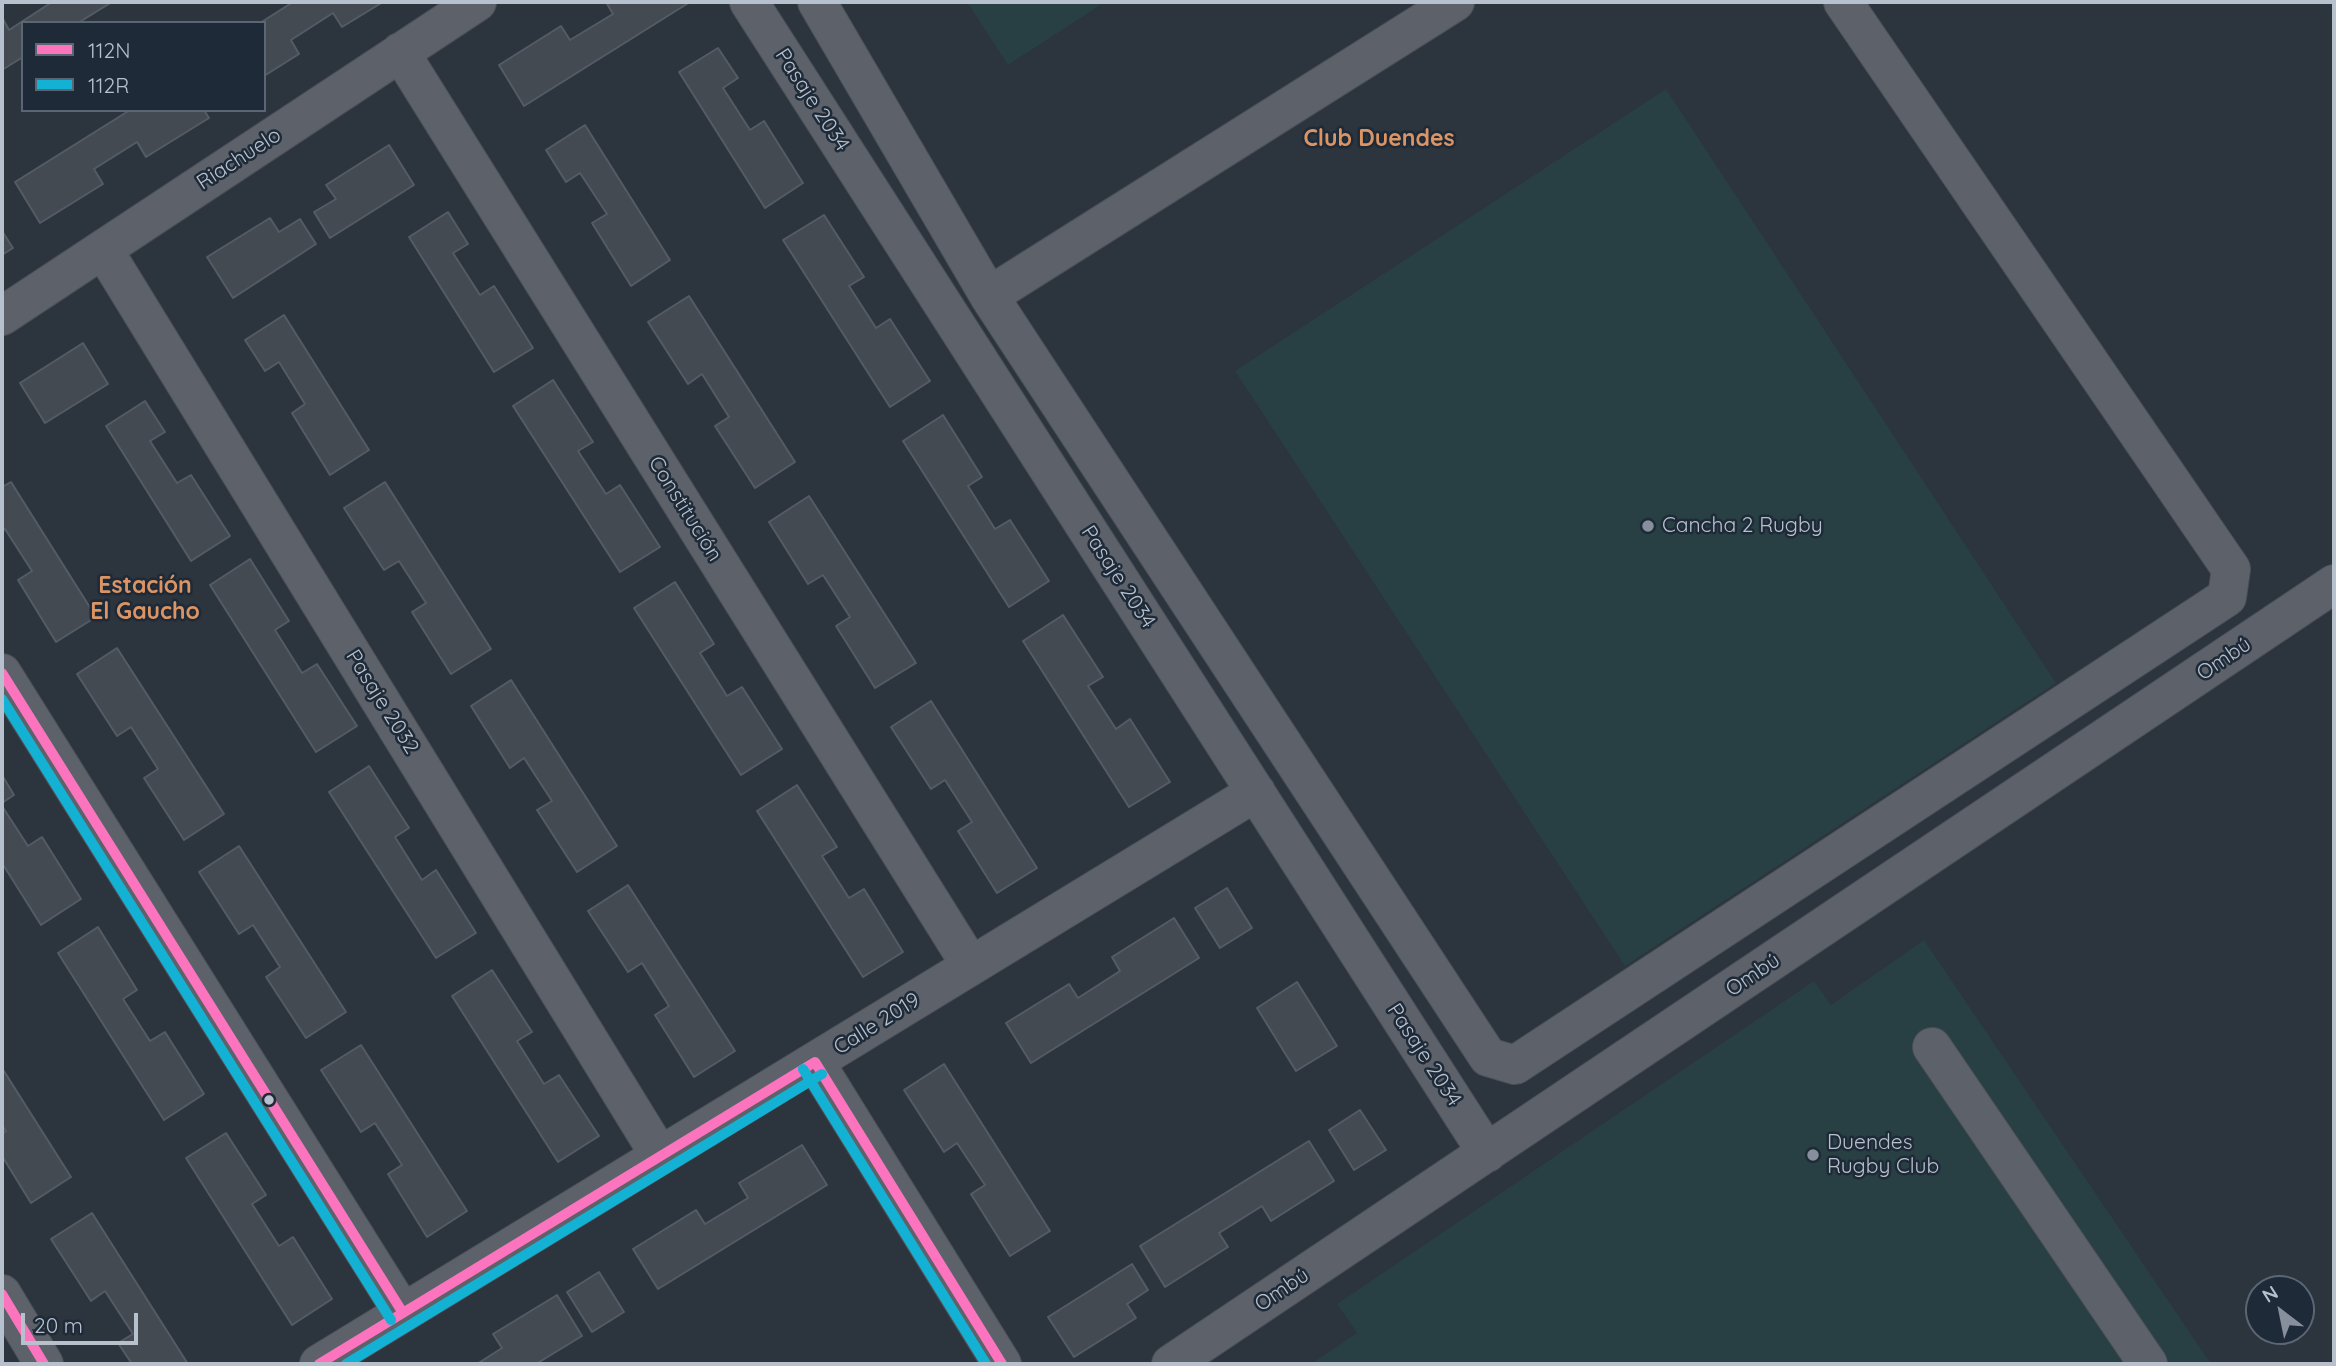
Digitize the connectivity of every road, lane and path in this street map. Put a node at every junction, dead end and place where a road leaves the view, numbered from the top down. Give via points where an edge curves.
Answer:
1 (477, 2) edge
2 (749, 2) edge
3 (817, 2) edge
4 (1455, 2) edge
5 (1843, 2) edge
6 (400, 52) junction
7 (103, 249) junction
8 (989, 296) junction
9 (2, 316) edge
10 (2334, 584) edge
11 (2, 673) edge
12 (1256, 792) junction
13 (971, 966) junction
14 (1931, 1047) dead end
15 (815, 1062) junction
16 (1487, 1153) junction
17 (660, 1156) junction
18 (2, 1294) edge
19 (403, 1313) junction
20 (44, 1364) edge
21 (319, 1364) edge
22 (1002, 1364) edge
23 (1171, 1364) edge
24 (2148, 1364) edge

1 - 6 street, Riachuelo
2 - 12 street, Pasaje 2034
3 - 8 street
4 - 8 street
5 - 8 street via 2231,569 2227,597 1515,1065 1488,1057
6 - 7 street, Riachuelo
6 - 13 street, Constitución
7 - 9 street, Riachuelo
7 - 17 street, Pasaje 2032
10 - 16 street, Ombú
11 - 19 street
12 - 13 street, Calle 2019
12 - 16 street, Pasaje 2034
13 - 15 street, Calle 2019
14 - 24 street
15 - 17 street, Calle 2019
15 - 22 street
16 - 23 street, Ombú
17 - 19 street, Calle 2019
18 - 20 street
19 - 21 street, Calle 2019

